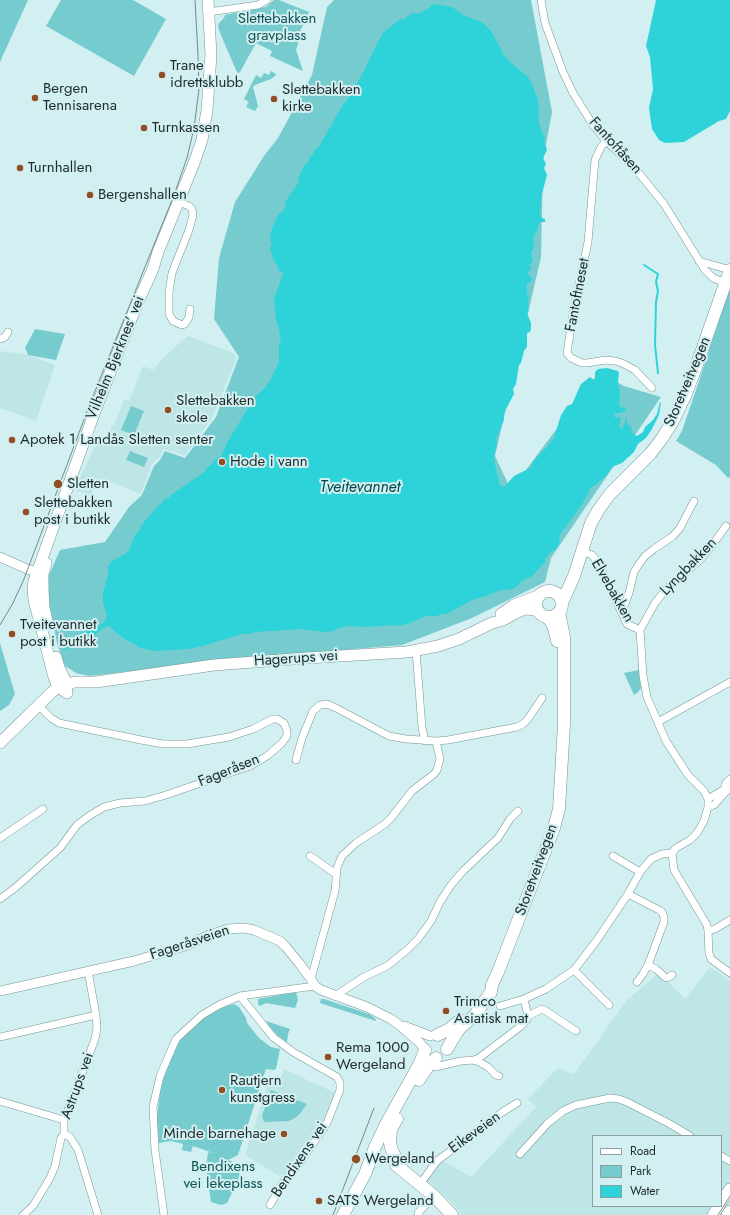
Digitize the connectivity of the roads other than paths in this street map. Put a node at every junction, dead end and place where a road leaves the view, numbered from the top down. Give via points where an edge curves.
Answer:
1 (208, 0) edge
2 (267, 0) edge
3 (541, 0) edge
4 (209, 12) junction
5 (606, 141) junction
6 (178, 202) junction
7 (699, 261) junction
8 (730, 270) edge
9 (726, 283) junction
10 (190, 309) dead end
11 (8, 332) dead end
12 (0, 339) edge
13 (652, 388) dead end
14 (694, 501) dead end
15 (726, 526) dead end
16 (587, 553) dead end
17 (0, 557) edge
18 (578, 563) junction
19 (40, 573) junction
20 (543, 593) junction
21 (561, 607) junction
22 (622, 612) junction
23 (541, 614) junction
24 (492, 623) junction
25 (640, 630) junction
26 (416, 650) junction
27 (730, 682) edge
28 (64, 688) junction
29 (542, 698) dead end
30 (41, 708) junction
31 (658, 722) junction
32 (425, 741) junction
33 (436, 741) junction
34 (0, 743) edge
35 (562, 750) junction
36 (0, 751) edge
37 (296, 760) dead end
38 (730, 779) edge
39 (727, 789) edge
40 (708, 799) junction
41 (708, 807) junction
42 (43, 809) dead end
43 (518, 811) dead end
44 (0, 838) edge
45 (672, 854) junction
46 (310, 856) dead end
47 (613, 856) dead end
48 (640, 872) junction
49 (336, 874) junction
50 (628, 894) junction
51 (0, 899) edge
52 (730, 920) edge
53 (708, 931) junction
54 (648, 965) junction
55 (574, 970) junction
56 (88, 971) junction
57 (730, 973) edge
58 (672, 975) dead end
59 (637, 982) dead end
60 (313, 983) junction
61 (492, 985) junction
62 (0, 991) edge
63 (240, 996) junction
64 (336, 996) junction
65 (524, 999) junction
66 (608, 1004) dead end
67 (500, 1006) dead end
68 (96, 1015) junction
69 (528, 1016) junction
70 (398, 1024) junction
71 (576, 1031) dead end
72 (433, 1036) junction
73 (0, 1037) edge
74 (424, 1049) junction
75 (447, 1049) junction
76 (472, 1060) junction
77 (436, 1062) junction
78 (499, 1076) dead end
79 (0, 1100) edge
80 (518, 1103) dead end
81 (64, 1120) junction
82 (385, 1126) junction
83 (64, 1134) junction
84 (688, 1135) edge
85 (520, 1154) dead end
86 (402, 1169) junction
87 (420, 1184) junction
88 (730, 1189) edge
89 (434, 1196) junction
90 (722, 1201) edge
91 (270, 1205) dead end
92 (730, 1211) edge
93 (23, 1215) edge
94 (98, 1215) edge
95 (164, 1215) edge
96 (342, 1215) edge
97 (419, 1215) edge
98 (452, 1215) edge
99 (727, 1215) edge

1 - 4 main road, Vilhelm Bjerknes' vei
2 - 4 street via 258,5
3 - 5 street, Fantoftåsen via 545,23 563,72 584,111
4 - 6 main road, Vilhelm Bjerknes' vei via 211,55 207,110 202,140
5 - 7 street, Fantoftåsen via 633,166 664,204
5 - 13 street, Fantoftneset via 595,160 588,242 567,353 582,363 606,360 622,363 635,370
6 - 10 street, Vilhelm Bjerknes' vei via 189,206 193,215 172,273 169,314 173,321 182,325 189,318
6 - 19 main road, Vilhelm Bjerknes' vei via 95,411 57,516
7 - 8 street
7 - 9 street, Fantoftåsen via 713,278
8 - 9 main road, Storetveitvegen
9 - 18 main road, Storetveitvegen via 695,370 674,419 651,452 599,509 591,523
11 - 12 street
14 - 22 street via 680,528 645,556 639,564 634,572
15 - 25 street, Lyngbakken via 699,561 667,588
16 - 22 street, Elvebakken via 597,561
17 - 19 street
18 - 20 main road, Storetveitvegen via 561,584
18 - 21 main road, Storetveitvegen
19 - 28 main road, Vilhelm Bjerknes' vei via 33,588 34,600 54,677
20 - 21 main road via 555,593 561,599
20 - 23 main road via 536,603
20 - 24 main road, Hagerups vei via 514,605
21 - 23 main road via 553,617
21 - 35 main road, Storetveitvegen via 564,637
22 - 25 street, Elvebakken via 627,624
23 - 24 main road, Hagerups vei via 525,610
23 - 35 main road, Storetveitvegen via 550,620 557,640
24 - 26 main road, Hagerups vei via 459,639
25 - 31 street, Elvebakken via 647,697
26 - 28 main road, Hagerups vei via 214,665
26 - 32 street
27 - 31 street
28 - 30 main road, Hagerups vei via 55,700
29 - 33 street via 528,719 517,727
30 - 34 main road, Hagerups vei
30 - 36 main road, Hagerups vei
30 - 51 street, Fageråsen via 59,723 164,744 187,744 229,737 273,719 284,723 287,736 267,756 250,766 145,801 104,807 77,825 60,848
31 - 40 street, Elvebakken via 678,761
32 - 33 street
32 - 37 street via 389,736 336,708 327,704 320,705 310,716
33 - 49 street via 440,759 434,774 412,791 385,824 356,842 346,852 339,862
35 - 61 main road, Storetveitvegen via 559,808 554,828
38 - 39 street via 727,782
39 - 40 street
39 - 41 street via 714,805
40 - 41 street
41 - 45 street via 697,833 676,848
42 - 44 street
43 - 64 street via 498,838 451,885 418,939 387,966 364,977
45 - 48 street via 662,854 651,859
45 - 53 street via 674,870 707,925
46 - 49 street
47 - 48 street
48 - 50 street
49 - 60 street via 335,891
50 - 54 street via 664,915 664,922
50 - 55 street
52 - 53 street
53 - 57 street via 711,959
54 - 58 street via 666,978
54 - 59 street
55 - 65 street via 546,989
55 - 66 street
56 - 60 street, Fageråsveien via 169,951 228,929 244,928 280,941
56 - 62 street, Fageråsveien
56 - 68 street, Astrups vei
60 - 63 street
60 - 64 street, Fageråsveien via 326,993
61 - 72 main road, Storetveitvegen via 448,1030
61 - 75 main road, Storetveitvegen via 485,1002 460,1028
63 - 91 street, Bendixens vei via 273,1037 337,1078 340,1083 340,1090 327,1123 297,1167 284,1181
63 - 95 street via 202,1015 176,1039 160,1076 153,1108 155,1150
64 - 70 street, Fageråsveien via 367,1007
65 - 67 street
65 - 69 street
68 - 73 street
68 - 81 street, Astrups vei via 95,1038
69 - 71 street via 542,1009
69 - 76 street via 521,1026 479,1058
70 - 72 street, Fageråsveien
70 - 74 street, Fageråsveien
72 - 74 main road via 426,1040
72 - 75 main road via 443,1038
74 - 77 main road
74 - 82 main road via 420,1063
75 - 77 main road
76 - 77 street
76 - 78 street via 488,1067
77 - 86 main road via 429,1065 421,1076 391,1129 392,1151
79 - 81 street
80 - 87 street, Eikeveien via 437,1161
81 - 83 street, Astrups vei
82 - 86 main road via 382,1140 384,1152 388,1160
82 - 96 main road via 365,1174
83 - 93 street, Astrups vei via 48,1183 33,1206
83 - 94 street via 70,1137 78,1150
84 - 85 street via 627,1102 610,1098 576,1105 563,1111 548,1123
86 - 87 main road
87 - 89 main road
88 - 90 main road
89 - 97 street via 418,1213
89 - 98 main road
92 - 99 main road

